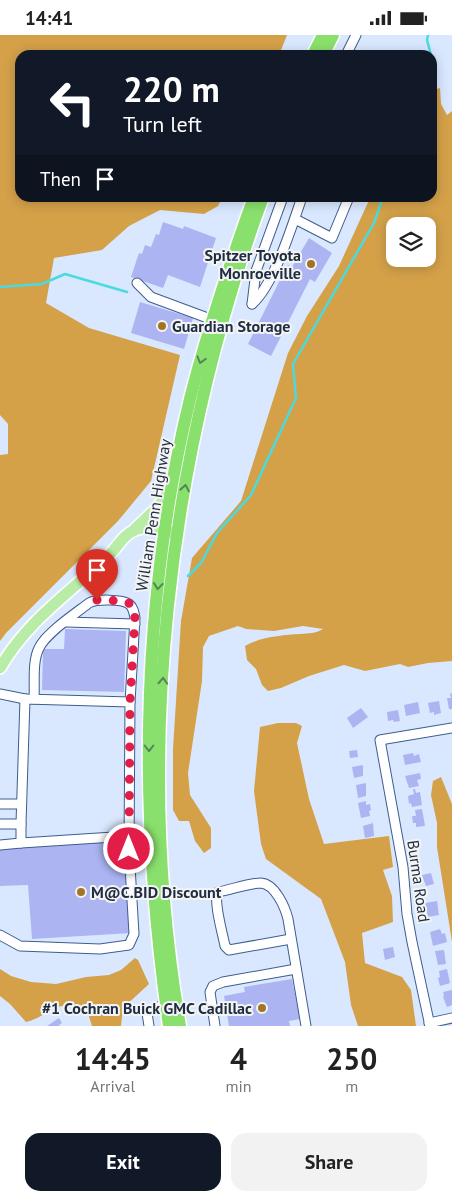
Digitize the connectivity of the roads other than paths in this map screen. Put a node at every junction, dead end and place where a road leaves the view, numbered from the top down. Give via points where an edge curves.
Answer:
1 (323, 35) edge
2 (333, 35) edge
3 (356, 35) edge
4 (316, 50) edge
5 (326, 50) edge
6 (348, 50) edge
7 (252, 202) edge
8 (261, 202) edge
9 (281, 202) edge
10 (300, 202) edge
11 (347, 202) edge
12 (295, 219) junction
13 (259, 261) junction
14 (274, 269) junction
15 (137, 283) dead end
16 (213, 320) junction
17 (172, 485) junction
18 (133, 531) junction
19 (169, 534) junction
20 (113, 552) junction
21 (66, 622) junction
22 (135, 624) junction
23 (0, 668) edge
24 (0, 693) edge
25 (29, 699) junction
26 (130, 702) junction
27 (452, 728) edge
28 (0, 804) edge
29 (21, 804) junction
30 (0, 824) edge
31 (21, 824) junction
32 (129, 836) junction
33 (21, 843) junction
34 (0, 845) edge
35 (0, 935) edge
36 (291, 939) junction
37 (296, 969) junction
38 (166, 1003) junction
39 (452, 1018) edge
40 (429, 1024) edge
41 (150, 1026) edge
42 (169, 1026) edge
43 (180, 1026) edge
44 (215, 1026) edge
45 (306, 1026) edge

1 - 4 highway
2 - 5 highway
3 - 6 street
7 - 16 highway, William Penn Highway
19 -> 8 highway, William Penn Highway via 211,362
9 - 13 street
10 - 12 street
11 - 12 street via 332,238
12 - 14 street
13 - 14 street
13 - 14 street via 252,304 261,297
15 - 16 street via 151,297
16 -> 17 highway, William Penn Highway via 190,400
17 - 18 main road via 158,507
17 - 19 highway, William Penn Highway
18 - 19 main road via 144,528
18 - 20 main road via 120,541
19 - 20 main road via 140,536
19 -> 38 highway, William Penn Highway via 153,640 149,759 154,891
43 -> 19 highway, William Penn Highway via 167,939 160,815 164,661 170,582
20 - 23 main road via 37,619 17,641
21 - 22 street
21 - 22 street via 97,600 131,604
21 - 25 street via 40,647
22 - 26 street
24 - 25 street
25 - 26 street
25 - 29 street
26 - 32 street
27 - 40 street, Burma Road via 380,740 403,867 407,914
28 - 29 street
29 - 31 street
30 - 31 street
31 - 33 street
32 - 33 street
32 - 35 street via 134,934 128,945 100,949 20,946
33 - 34 street
36 - 36 street via 283,903 268,885 260,883 218,892 225,946 229,950
36 - 37 street
37 - 44 street via 213,986 210,992
37 - 45 street
38 - 41 street via 147,1013
38 - 42 highway, William Penn Highway
39 - 40 street

